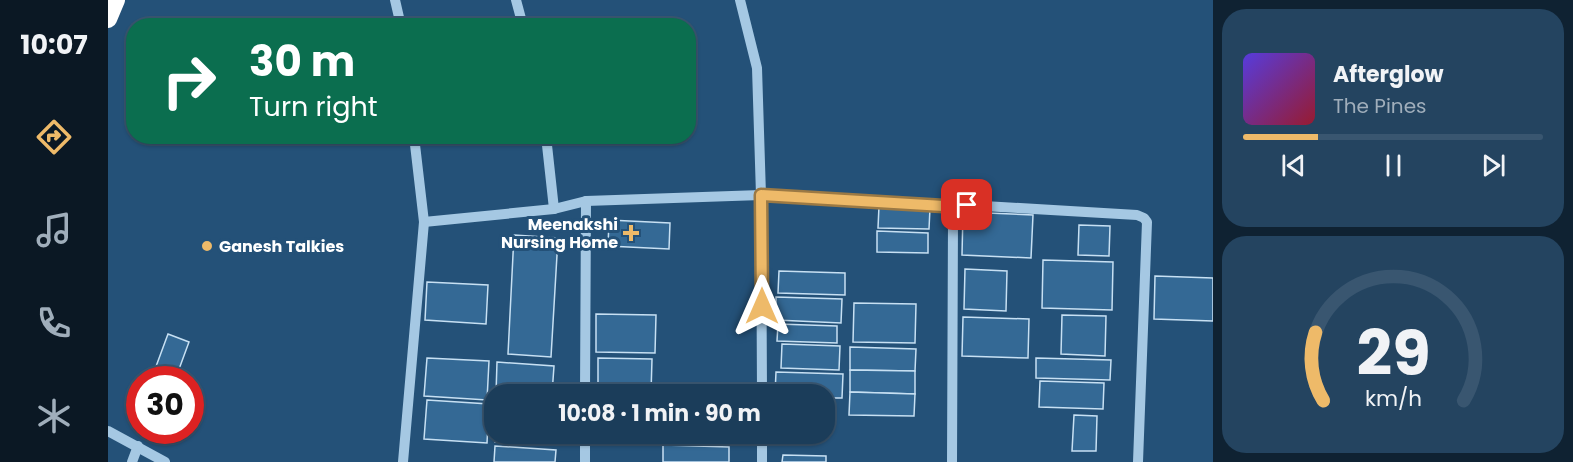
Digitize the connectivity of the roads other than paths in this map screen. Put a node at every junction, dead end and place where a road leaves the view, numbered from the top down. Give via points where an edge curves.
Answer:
1 (116, 0) edge
2 (394, 0) edge
3 (516, 0) edge
4 (741, 0) edge
5 (399, 18) edge
6 (521, 18) edge
7 (108, 19) edge
8 (415, 144) edge
9 (547, 144) edge
10 (761, 195) junction
11 (586, 201) junction
12 (960, 207) junction
13 (554, 209) junction
14 (424, 222) junction
15 (585, 384) edge
16 (762, 384) edge
17 (108, 431) edge
18 (585, 444) edge
19 (762, 444) edge
20 (138, 446) junction
21 (132, 462) edge
22 (165, 462) edge
23 (403, 462) edge
24 (585, 462) edge
25 (762, 462) edge
26 (952, 462) edge
27 (1138, 462) edge

1 - 7 highway
2 - 5 street
3 - 6 street
4 - 10 street via 757,68
8 - 14 street
9 - 13 street
10 - 11 street
10 - 12 street
10 - 16 street
11 - 13 street
11 - 15 street
12 - 26 street via 953,219
12 - 27 street via 1137,215 1147,222
13 - 14 street
14 - 23 street
17 - 20 street
18 - 24 street
19 - 25 street
20 - 21 street
20 - 22 street

